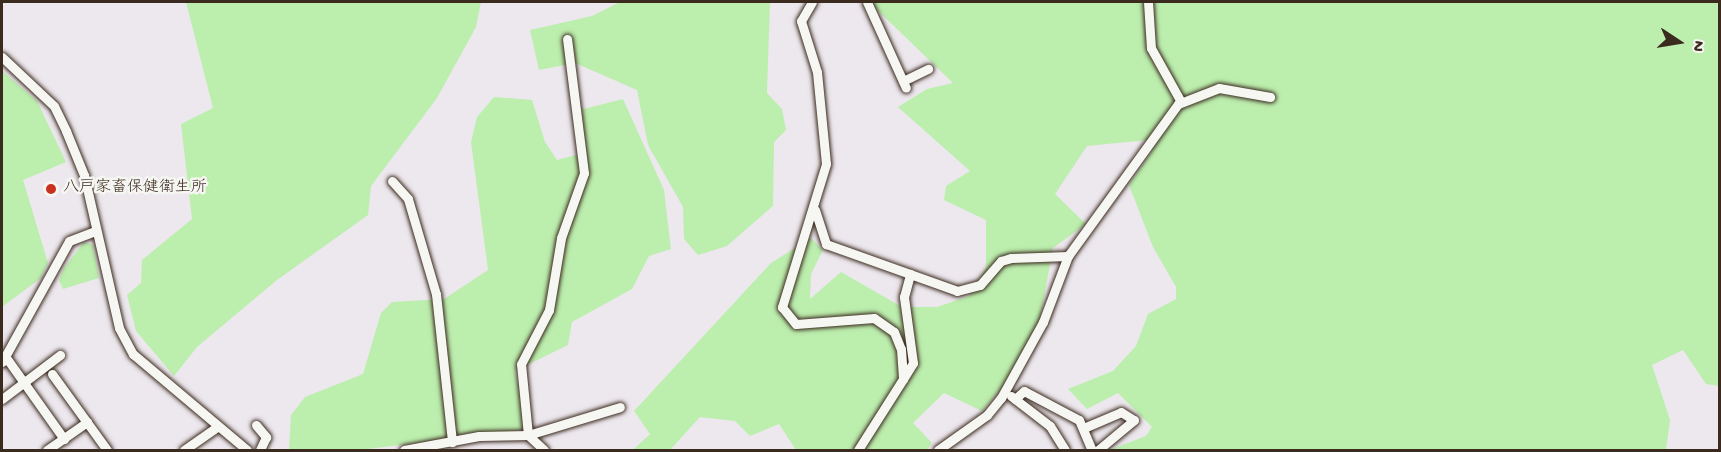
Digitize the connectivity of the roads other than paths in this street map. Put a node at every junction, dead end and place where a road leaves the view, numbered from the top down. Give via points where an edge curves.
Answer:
1 (812, 2) edge
2 (867, 2) edge
3 (1148, 2) edge
4 (567, 39) dead end
5 (2, 57) edge
6 (928, 69) dead end
7 (1270, 97) dead end
8 (1181, 102) junction
9 (392, 181) dead end
10 (815, 210) junction
11 (95, 231) junction
12 (1068, 256) junction
13 (910, 274) junction
14 (60, 355) dead end
15 (3, 359) edge
16 (52, 374) dead end
17 (903, 379) junction
18 (24, 382) junction
19 (1005, 391) junction
20 (2, 399) edge
21 (1015, 399) junction
22 (620, 407) dead end
23 (87, 423) junction
24 (256, 425) dead end
25 (1086, 427) junction
26 (215, 428) junction
27 (528, 435) junction
28 (452, 442) junction
29 (60, 445) edge
30 (47, 450) edge
31 (107, 450) edge
32 (184, 450) edge
33 (247, 450) edge
34 (260, 450) edge
35 (404, 450) edge
36 (544, 450) edge
37 (858, 450) edge
38 (938, 450) edge
39 (1065, 450) edge
40 (1092, 450) edge
41 (1098, 450) edge

1 - 10 street via 801,21 817,72 826,164
2 - 6 street via 904,85
3 - 8 street via 1151,48
4 - 27 street via 584,173 561,238 549,310 520,364
5 - 11 street via 54,106 84,175
7 - 8 street via 1219,88
8 - 12 street
9 - 28 street via 408,199 436,294
10 - 13 street via 826,244
10 - 17 street via 781,297 785,317 796,324 849,317 886,324 901,350
11 - 15 street via 69,241
11 - 26 street via 124,341 141,364
12 - 13 street via 1001,261 981,285 957,291
12 - 19 street via 1044,322
13 - 17 street via 904,297 913,363
14 - 18 street
15 - 18 street
16 - 23 street
17 - 37 street
18 - 20 street
18 - 29 street
19 - 21 street
19 - 38 street via 987,415
21 - 25 street via 1024,391
21 - 39 street via 1050,426
22 - 27 street
23 - 29 street
23 - 31 street
24 - 34 street via 267,437
25 - 40 street
25 - 41 street via 1121,412 1134,420
26 - 32 street
26 - 33 street
27 - 28 street via 498,434
27 - 36 street
28 - 35 street
29 - 30 street

